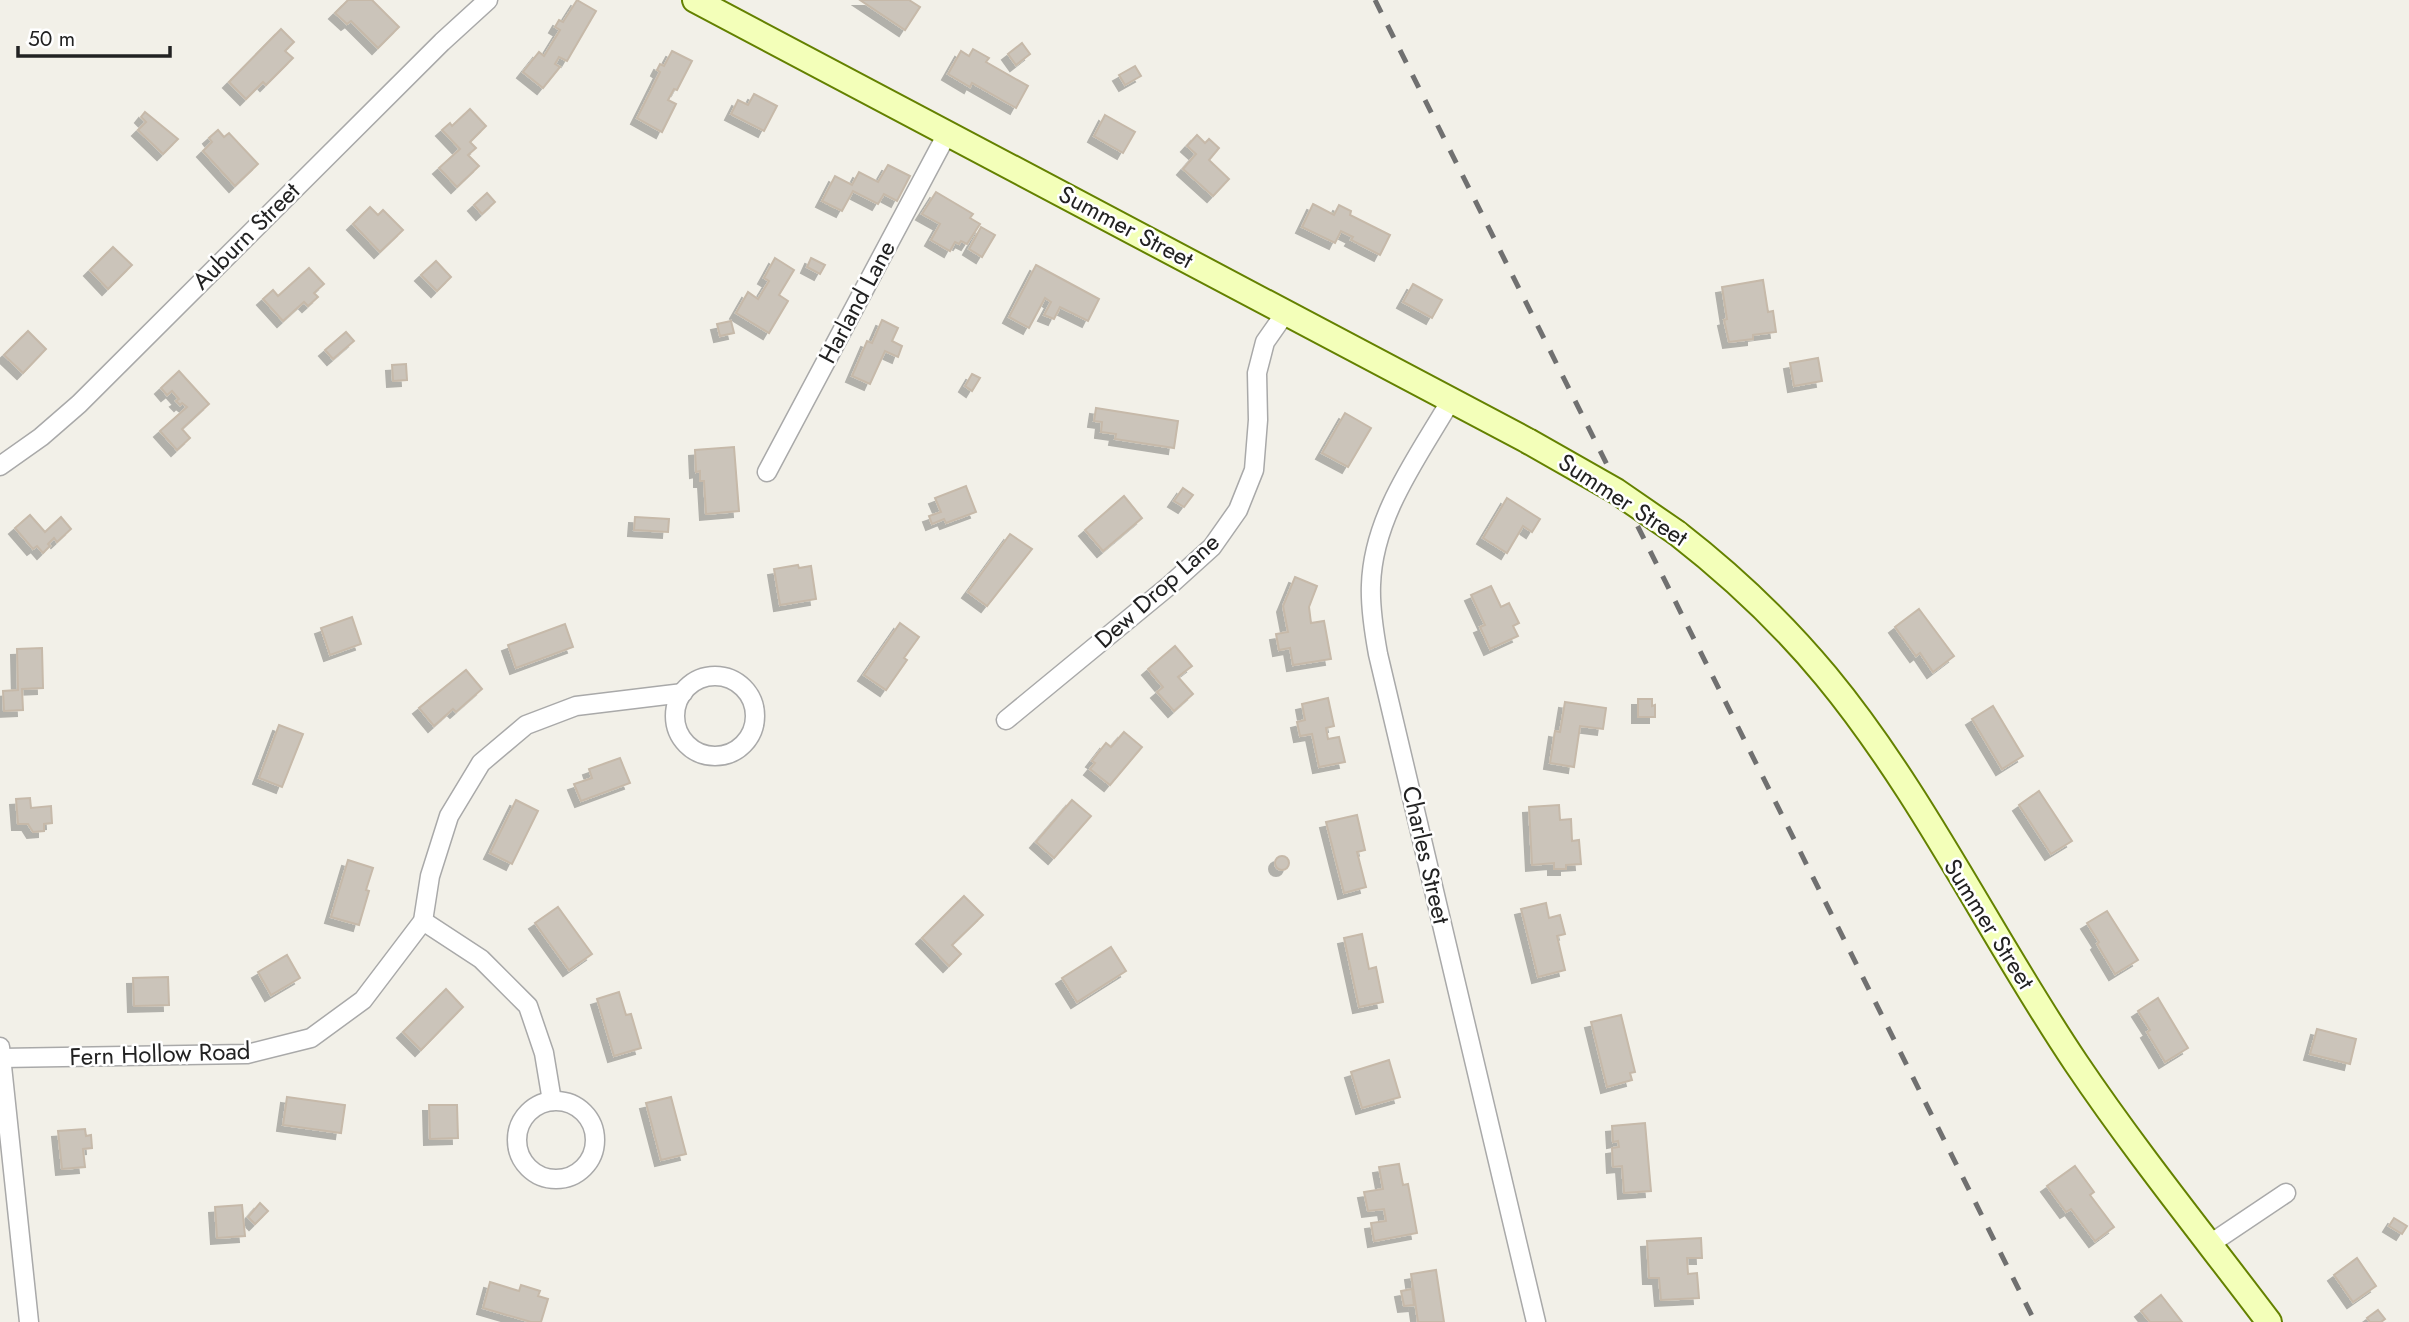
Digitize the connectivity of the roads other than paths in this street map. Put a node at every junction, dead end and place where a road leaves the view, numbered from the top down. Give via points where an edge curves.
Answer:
1 (488, 0) edge
2 (695, 0) edge
3 (948, 132) junction
4 (1286, 312) junction
5 (1451, 400) junction
6 (3, 467) edge
7 (767, 472) dead end
8 (683, 693) junction
9 (1006, 720) dead end
10 (422, 921) junction
11 (1, 1053) edge
12 (552, 1101) junction
13 (2286, 1193) dead end
14 (2210, 1244) junction
15 (29, 1322) edge
16 (1536, 1322) edge
17 (2269, 1322) edge

1 - 6 street, Auburn Street via 79,404
2 - 3 main road, Summer Street
3 - 4 main road, Summer Street
3 - 7 street, Harland Lane
4 - 5 main road, Summer Street
4 - 9 street, Dew Drop Lane via 1265,342 1257,373 1254,470 1232,519 1212,547 1170,585
5 - 14 main road, Summer Street, bridge via 1616,491 1677,533 1782,627 1827,677 1902,781 2075,1062
5 - 16 street, Charles Street via 1397,491 1383,526 1372,572 1371,609
8 - 8 street, Fern Hollow Road via 677,704 677,729 692,749 716,756 728,754 749,738 755,712 744,687 719,676 705,677
8 - 10 street, Fern Hollow Road via 576,706 526,725 481,763 449,816 429,876
10 - 11 street, Fern Hollow Road via 363,1000 311,1038 247,1054
10 - 12 street via 481,959 528,1006 544,1053
11 - 15 street
12 - 12 street via 529,1112 521,1123 518,1148 522,1160 541,1177 567,1178 588,1164 596,1139 587,1115 565,1102
13 - 14 street
14 - 17 main road, Summer Street

